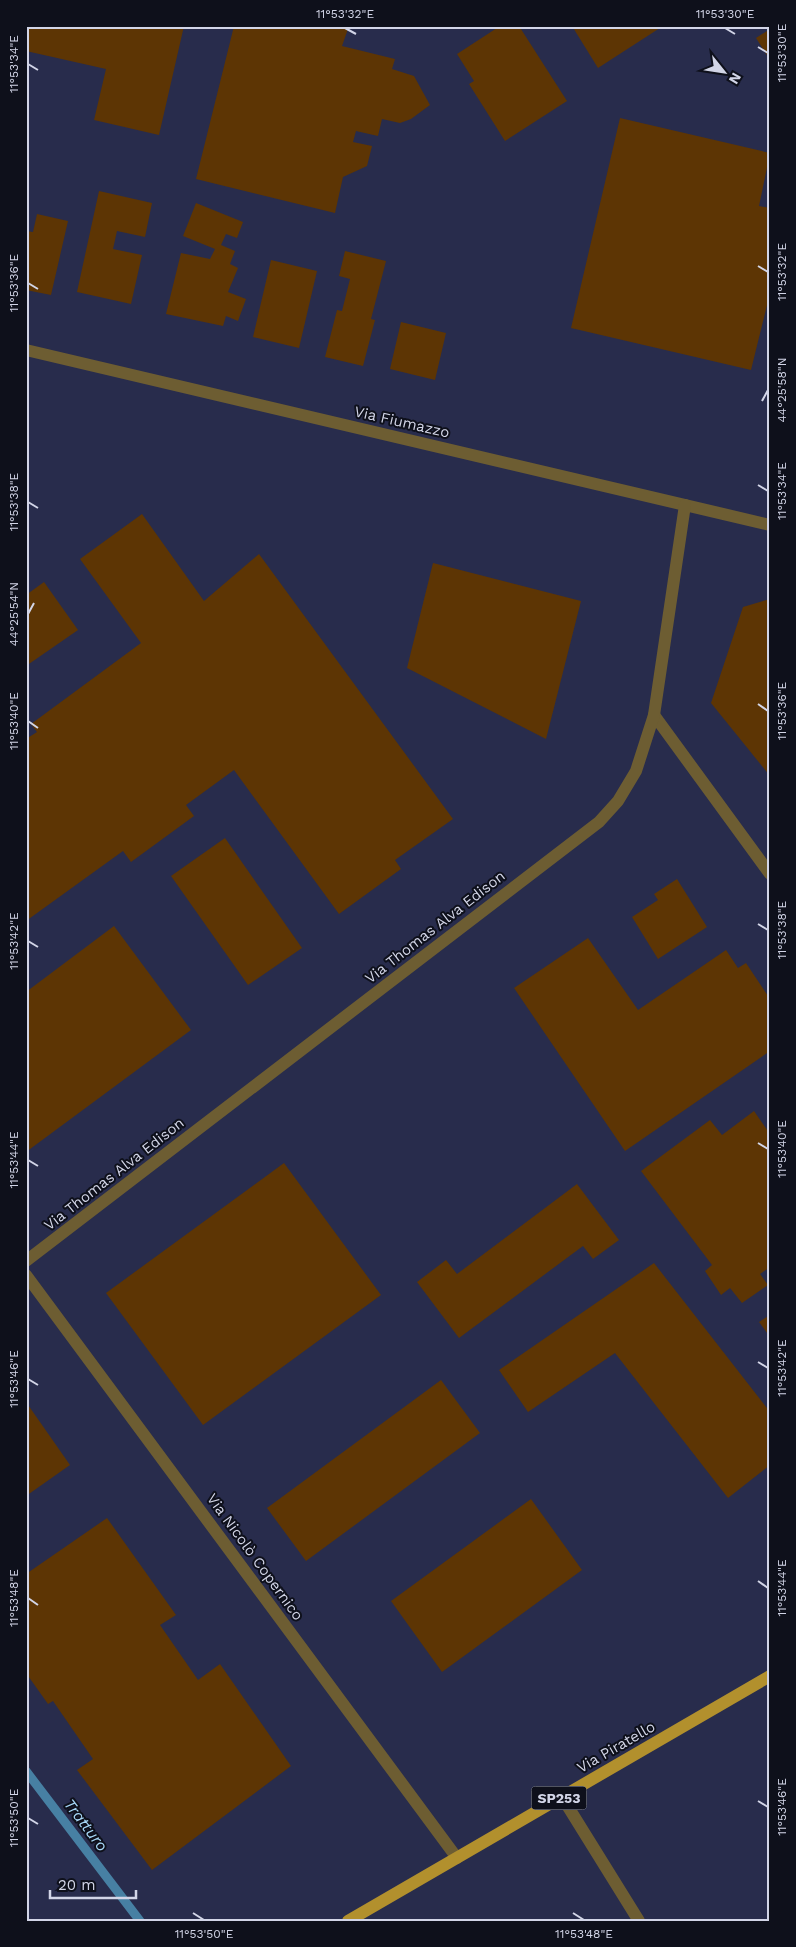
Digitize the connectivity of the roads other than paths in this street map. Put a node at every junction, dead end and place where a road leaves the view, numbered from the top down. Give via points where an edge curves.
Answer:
1 (26, 350) edge
2 (685, 505) junction
3 (770, 525) edge
4 (654, 715) junction
5 (770, 874) edge
6 (26, 1261) edge
7 (26, 1275) edge
8 (770, 1676) edge
9 (562, 1797) junction
10 (457, 1858) junction
11 (348, 1921) edge
12 (639, 1921) edge

1 - 2 street, Via Fiumazzo
2 - 3 street, Via Fiumazzo
2 - 4 street, Via Thomas Alva Edison
4 - 5 street
4 - 6 street, Via Thomas Alva Edison via 636,771 618,801 599,822
7 - 10 street, Via Nicolò Copernico
8 - 9 main road, Via Piratello / SP253
9 - 10 main road, Via Piratello / SP253
9 - 12 street
10 - 11 main road, Via Piratello / SP253

